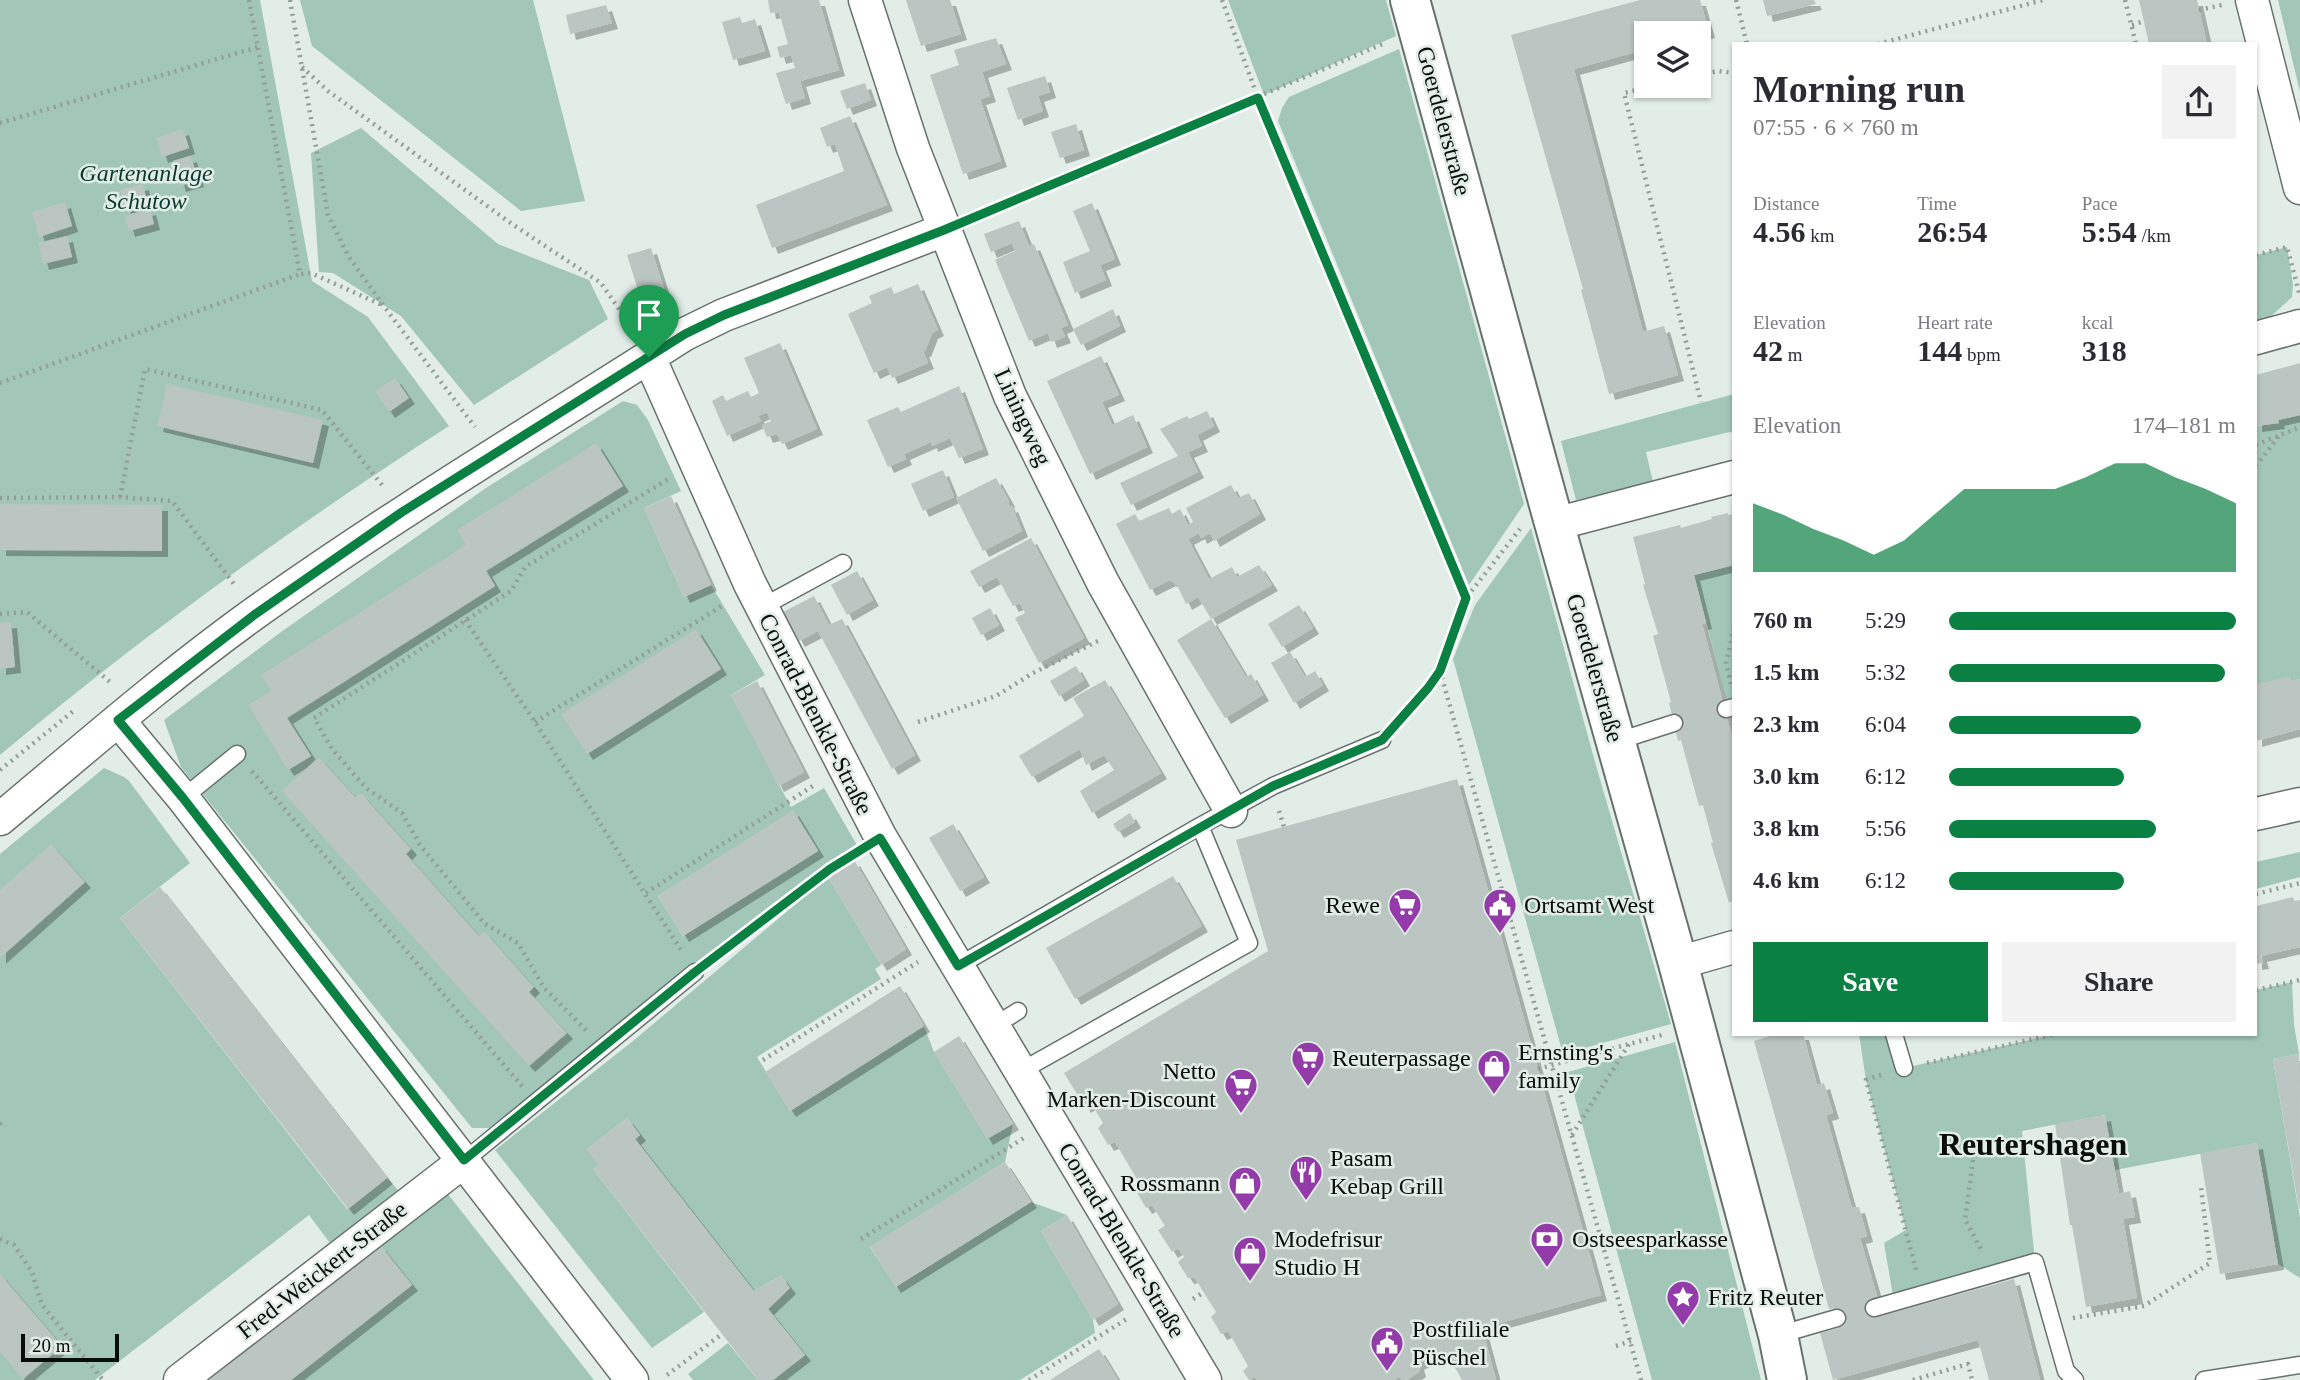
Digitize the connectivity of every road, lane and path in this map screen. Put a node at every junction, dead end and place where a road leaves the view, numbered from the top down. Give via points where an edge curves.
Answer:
1 (249, 0) edge
2 (290, 0) edge
3 (865, 0) edge
4 (1222, 0) edge
5 (1410, 0) edge
6 (1736, 0) edge
7 (2043, 0) edge
8 (2125, 0) edge
9 (2252, 0) edge
10 (2144, 21) dead end
11 (2132, 24) junction
12 (1746, 42) edge
13 (1886, 42) edge
14 (2136, 42) edge
15 (1376, 46) dead end
16 (258, 47) junction
17 (302, 66) junction
18 (1711, 72) edge
19 (1732, 73) edge
20 (1634, 91) edge
21 (1258, 98) junction
22 (0, 123) edge
23 (2300, 188) edge
24 (944, 230) junction
25 (2257, 255) edge
26 (300, 274) junction
27 (2300, 296) edge
28 (383, 305) junction
29 (2300, 326) edge
30 (2257, 338) edge
31 (649, 357) junction
32 (0, 383) edge
33 (1701, 401) dead end
34 (475, 427) dead end
35 (2300, 427) edge
36 (2279, 435) junction
37 (2257, 445) edge
38 (2257, 465) edge
39 (680, 472) dead end
40 (1732, 477) edge
41 (382, 485) dead end
42 (120, 497) junction
43 (0, 498) edge
44 (1553, 518) junction
45 (843, 563) dead end
46 (236, 587) dead end
47 (1466, 598) junction
48 (748, 603) junction
49 (0, 614) edge
50 (465, 620) junction
51 (1127, 626) junction
52 (1732, 636) edge
53 (1440, 671) junction
54 (110, 682) dead end
55 (1732, 690) dead end
56 (118, 720) junction
57 (535, 722) junction
58 (918, 722) dead end
59 (1674, 723) dead end
60 (1382, 740) joint
61 (1615, 742) junction
62 (237, 754) joint
63 (826, 778) dead end
64 (183, 798) junction
65 (2300, 803) edge
66 (1231, 811) junction
67 (2257, 814) edge
68 (0, 819) edge
69 (1200, 826) junction
70 (880, 838) junction
71 (2300, 883) edge
72 (646, 893) junction
73 (2257, 894) edge
74 (1732, 948) edge
75 (921, 959) dead end
76 (1678, 963) junction
77 (958, 966) junction
78 (695, 972) junction
79 (2300, 980) edge
80 (2257, 990) edge
81 (1672, 1032) dead end
82 (1895, 1036) edge
83 (2047, 1036) edge
84 (1629, 1044) junction
85 (603, 1048) junction
86 (763, 1060) dead end
87 (1553, 1064) junction
88 (1904, 1068) junction
89 (1538, 1069) dead end
90 (1021, 1071) junction
91 (536, 1102) junction
92 (1051, 1121) junction
93 (1573, 1135) junction
94 (464, 1160) junction
95 (1973, 1160) dead end
96 (2201, 1187) dead end
97 (0, 1239) edge
98 (860, 1239) dead end
99 (1994, 1274) junction
100 (1204, 1292) dead end
101 (1923, 1294) junction
102 (1192, 1299) dead end
103 (1874, 1308) dead end
104 (1131, 1316) dead end
105 (1837, 1318) dead end
106 (2052, 1321) junction
107 (722, 1334) dead end
108 (1777, 1335) junction
109 (1631, 1341) junction
110 (1616, 1346) dead end
111 (2300, 1365) edge
112 (667, 1375) dead end
113 (103, 1380) edge
114 (180, 1380) edge
115 (632, 1380) edge
116 (1028, 1380) edge
117 (1205, 1380) edge
118 (1641, 1380) edge
119 (1787, 1380) edge
120 (1913, 1380) edge
121 (1972, 1380) edge
122 (2075, 1380) edge
123 (2204, 1380) edge

1 - 16 path
2 - 17 path
3 - 24 street, Liningweg
4 - 21 path
5 - 44 street, Goerdelerstraße
6 - 12 path
7 - 13 path
8 - 11 path
9 - 23 street
10 - 11 path
11 - 14 path
15 - 21 path
16 - 22 path
16 - 26 path
17 - 28 path via 328,215 349,257
17 - 31 path via 328,91 501,217 601,283
18 - 19 path
20 - 33 path via 1624,93
21 - 24 path
21 - 47 path
24 - 31 street via 724,315
24 - 51 street, Liningweg via 1010,396
25 - 27 path via 2287,247
26 - 28 path via 311,273
26 - 32 path
28 - 34 path
29 - 30 street
31 - 48 street, Conrad-Blenkle-Straße via 750,584
31 - 56 street via 402,512 254,615
35 - 36 path
36 - 37 path
36 - 38 path
39 - 50 path via 525,567 511,591
40 - 44 street
41 - 42 path via 322,410 145,369
42 - 43 path
42 - 46 path via 172,501
44 - 47 path via 1527,519
44 - 61 street, Goerdelerstraße
45 - 48 lane
47 - 53 path
48 - 57 path
48 - 70 street, Conrad-Blenkle-Straße
49 - 54 path via 27,612
50 - 57 path
50 - 85 path via 314,718 366,788 402,813 420,845 485,924 518,943 544,988
51 - 58 path via 996,696
51 - 66 street, Liningweg
52 - 55 path via 1726,663
53 - 60 path
53 - 87 path
56 - 64 street
56 - 68 street
57 - 72 path
59 - 61 lane
60 - 66 lane via 1273,786
61 - 76 street, Goerdelerstraße
62 - 64 lane
62 - 91 path
63 - 72 path
64 - 94 street
65 - 67 street
66 - 69 lane
69 - 77 lane
69 - 90 lane via 1249,943
70 - 77 street, Conrad-Blenkle-Straße
70 - 78 path via 830,869
71 - 73 path
72 - 78 path
74 - 76 street
75 - 86 path
76 - 108 street, Goerdelerstraße
77 - 90 street, Conrad-Blenkle-Straße via 1006,1018
78 - 85 lane
79 - 80 path
81 - 84 path
82 - 88 lane
83 - 88 path
84 - 87 path
84 - 93 path
85 - 91 lane
87 - 89 path
87 - 93 path
88 - 101 path via 1866,1080
90 - 92 street, Conrad-Blenkle-Straße
91 - 94 lane
92 - 98 path
92 - 117 street, Conrad-Blenkle-Straße
93 - 109 path
94 - 114 street, Fred-Weickert-Straße
94 - 115 street
95 - 99 path via 1965,1220
96 - 106 path via 2210,1263 2144,1306
97 - 113 path via 14,1245 33,1272 42,1305
99 - 101 lane
99 - 106 lane via 2035,1262
100 - 102 path
101 - 103 lane
104 - 116 path
105 - 108 lane
106 - 122 lane via 2066,1371
107 - 112 path
108 - 119 street, Goerdelerstraße
109 - 110 path
109 - 118 path
111 - 123 lane
120 - 121 path via 1968,1364

